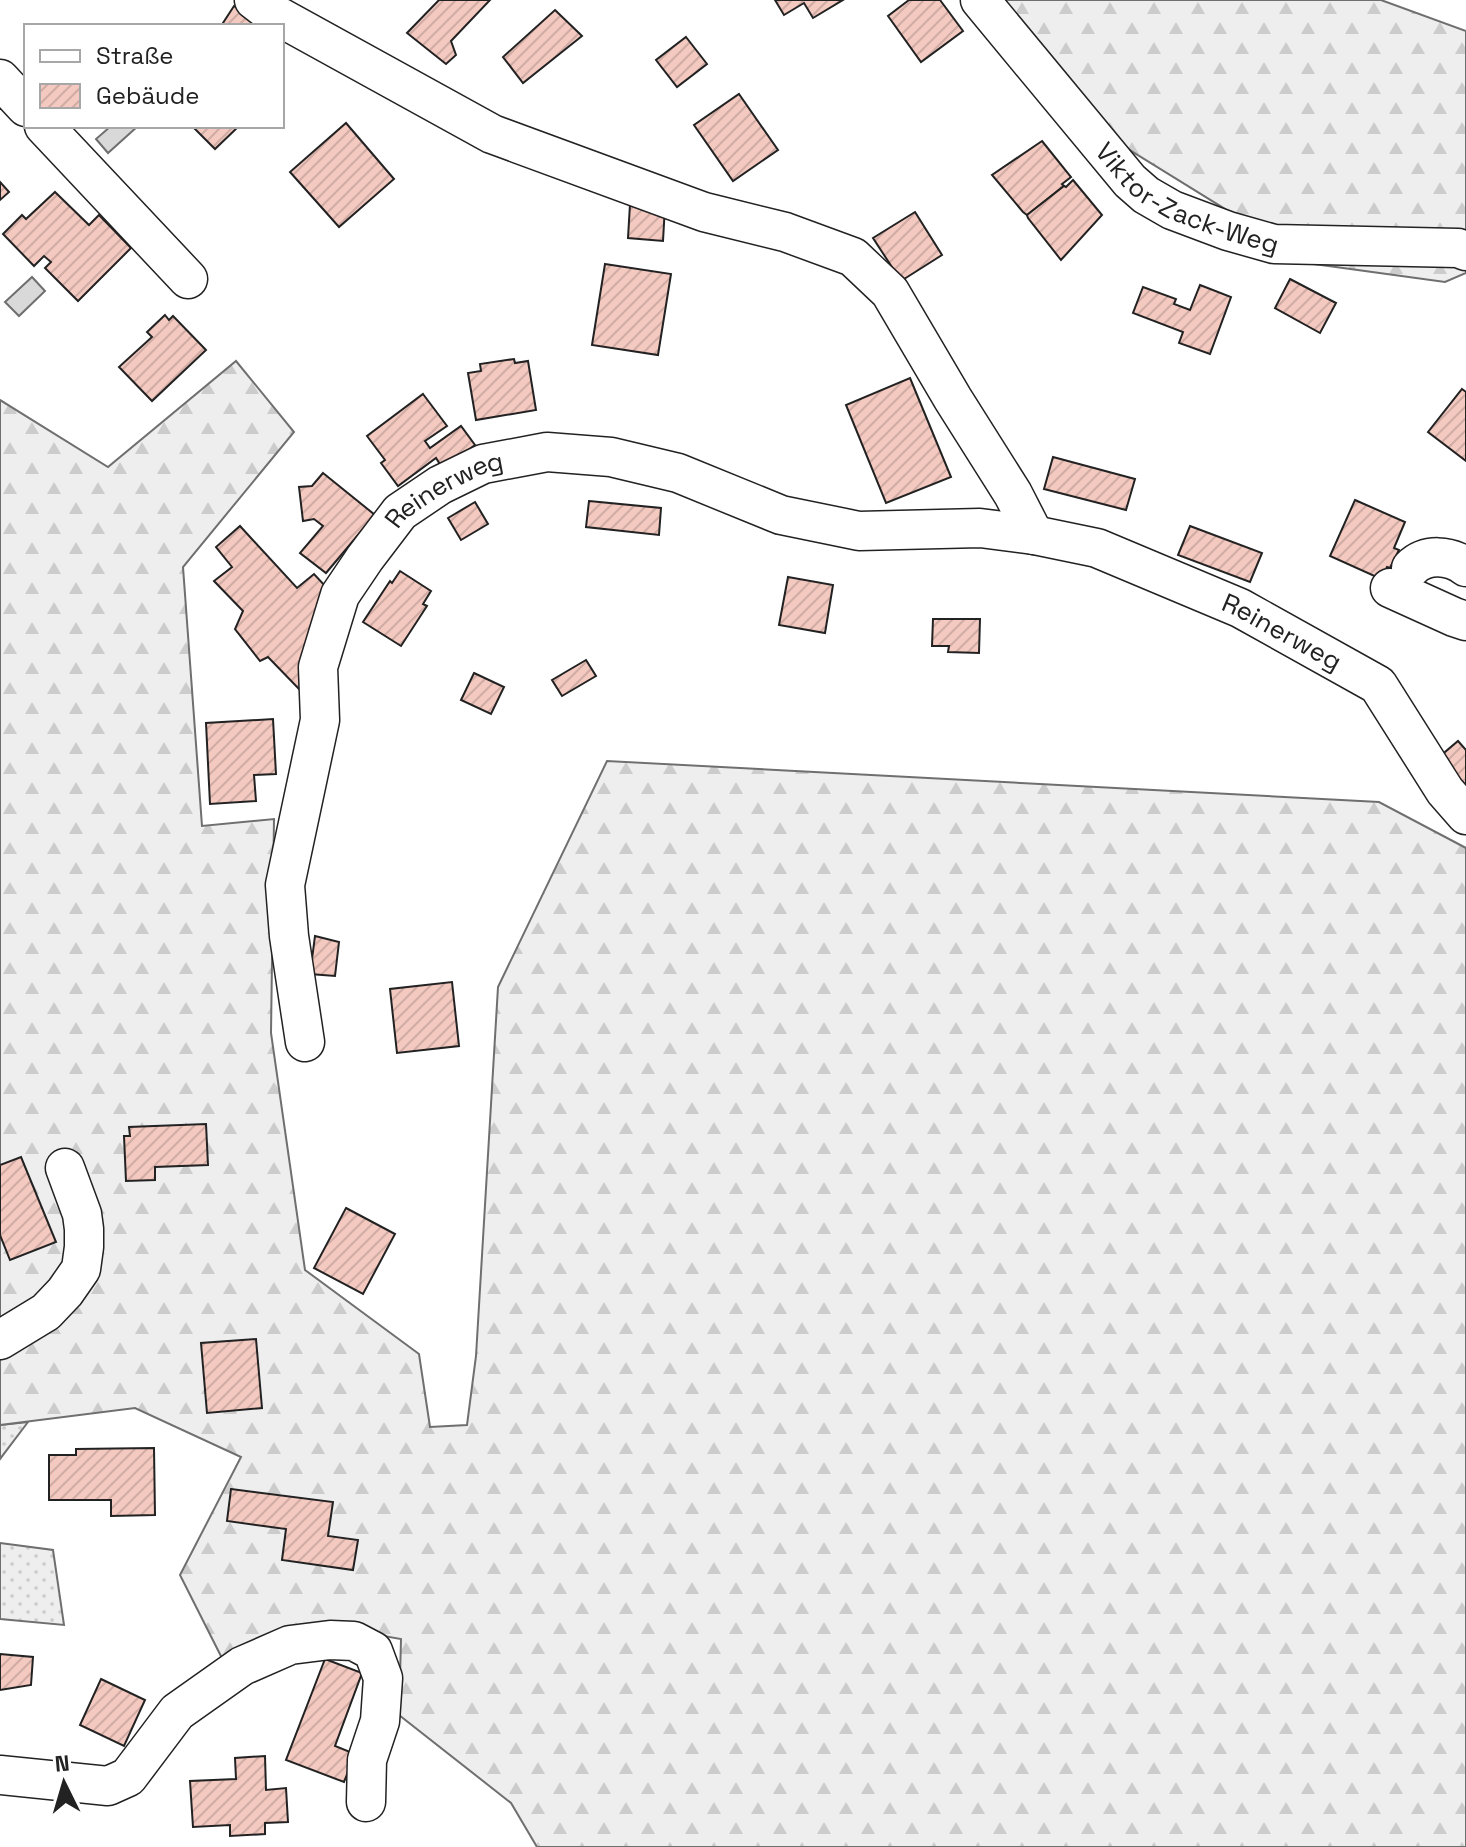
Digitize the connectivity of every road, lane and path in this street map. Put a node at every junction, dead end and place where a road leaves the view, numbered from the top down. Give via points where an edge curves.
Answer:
1 (980, 0) edge
2 (260, 5) edge
3 (0, 79) edge
4 (24, 105) edge
5 (46, 128) edge
6 (1466, 251) edge
7 (188, 279) dead end
8 (1034, 535) junction
9 (1466, 567) edge
10 (1466, 621) edge
11 (1466, 815) edge
12 (305, 1042) dead end
13 (65, 1168) dead end
14 (0, 1340) edge
15 (0, 1775) edge
16 (366, 1802) dead end

1 - 6 street, Viktor-Zack-Weg via 1130,181 1172,210 1277,245
2 - 8 street via 492,134 704,212 785,232 853,257 890,292
3 - 4 street
5 - 7 street
8 - 11 street, Reinerweg via 1097,548 1240,608 1378,685
8 - 12 street, Reinerweg via 980,528 859,531 781,515 678,473 611,457 547,452 483,464 400,512 340,595 318,667 320,720 285,885
9 - 10 street via 1434,557 1419,560 1400,578
13 - 14 street via 82,1214 81,1269 46,1312
15 - 16 street via 108,1786 128,1777 177,1712 242,1666 290,1645 354,1641 373,1651 383,1678 380,1721 367,1760

